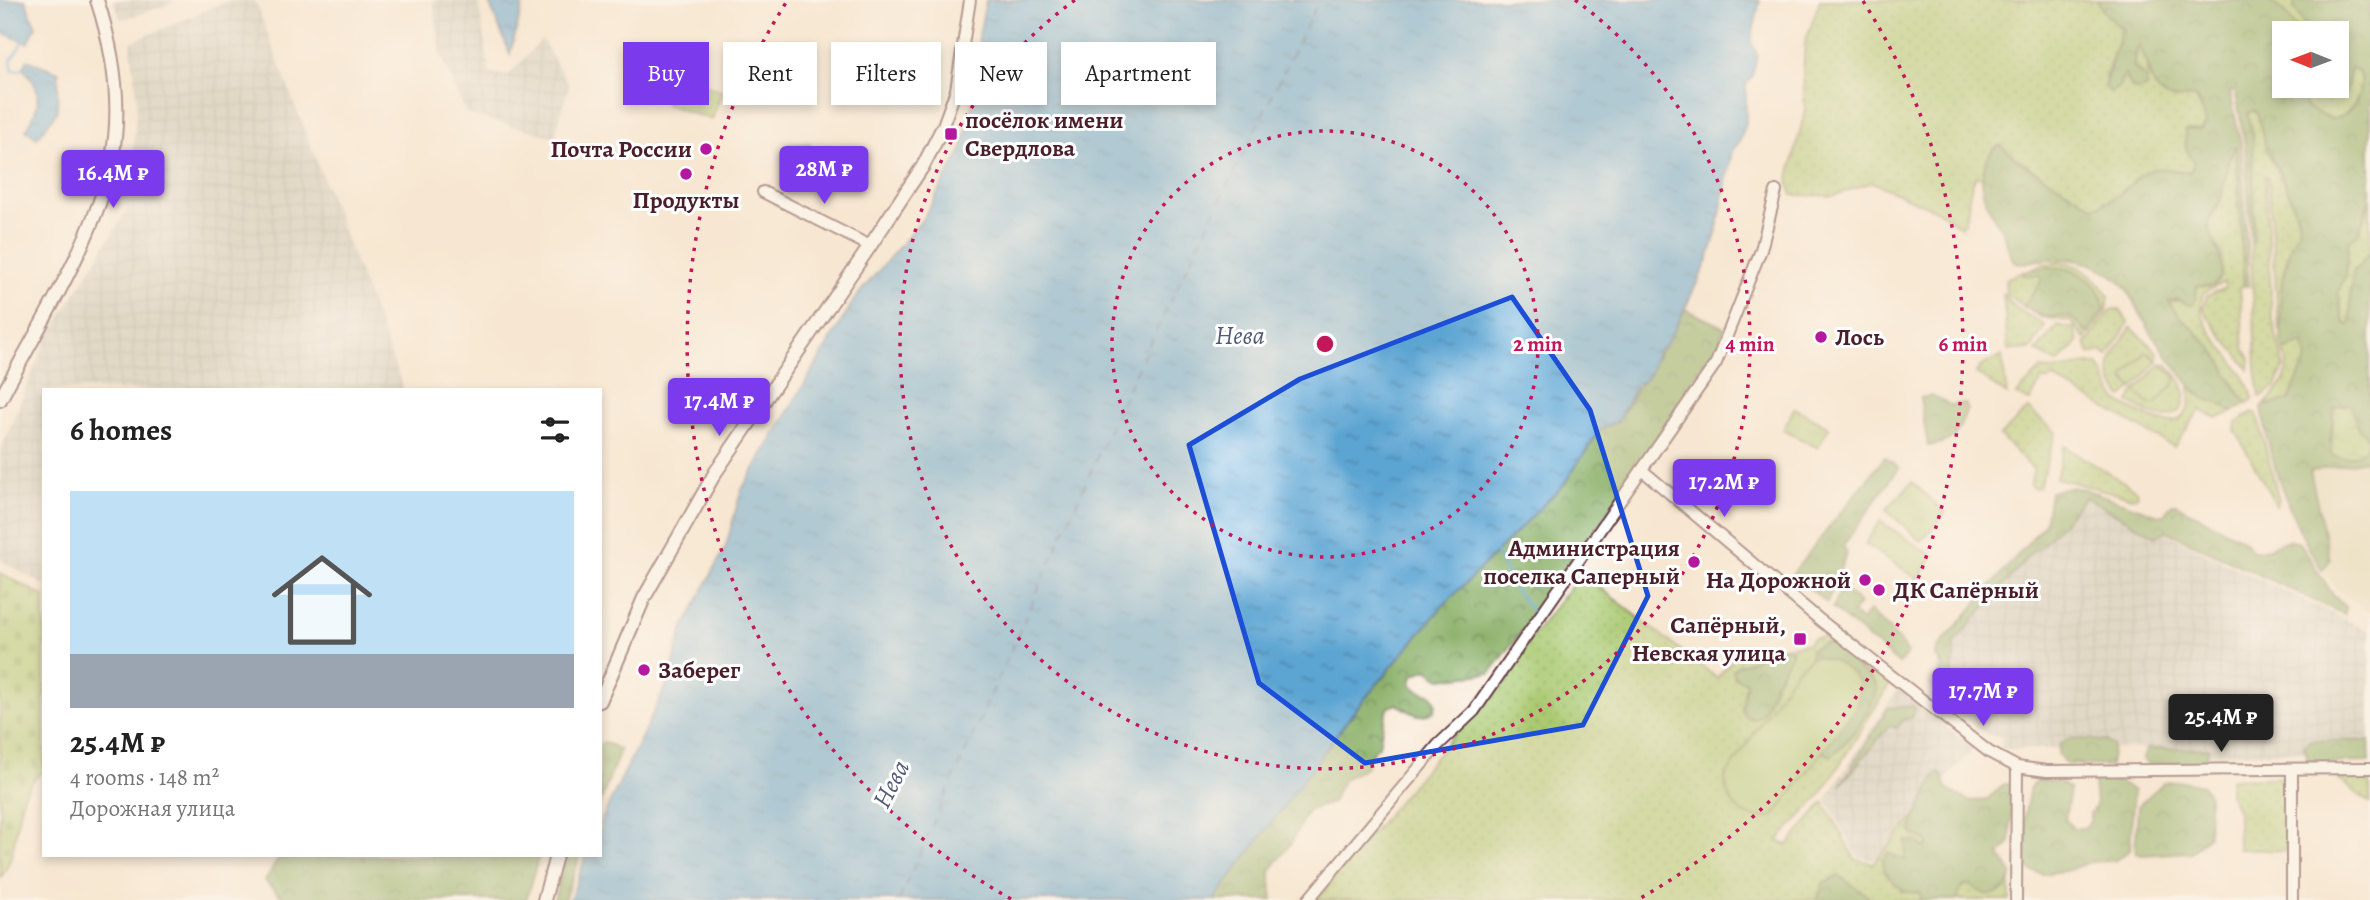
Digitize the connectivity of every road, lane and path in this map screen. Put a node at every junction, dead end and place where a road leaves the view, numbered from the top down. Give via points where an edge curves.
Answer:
1 (97, 0) edge
2 (970, 0) edge
3 (941, 131) joint
4 (1776, 191) dead end
5 (763, 192) dead end
6 (870, 246) junction
7 (0, 400) edge
8 (1642, 470) junction
9 (602, 696) edge
10 (2017, 767) junction
11 (2370, 768) edge
12 (2292, 769) junction
13 (556, 857) edge
14 (544, 900) edge
15 (1308, 900) edge
16 (2016, 900) edge
17 (2292, 900) edge

1 - 7 street via 108,38 114,87 115,131 109,171 84,237
2 - 3 street via 956,90
3 - 6 street
4 - 8 street via 1761,250 1720,353
5 - 6 street
6 - 9 street via 715,473 644,598
8 - 10 street via 1832,629 1995,756
8 - 15 street via 1474,711 1438,745
10 - 12 street via 2060,771
10 - 16 street
11 - 12 street
12 - 17 street
13 - 14 street

